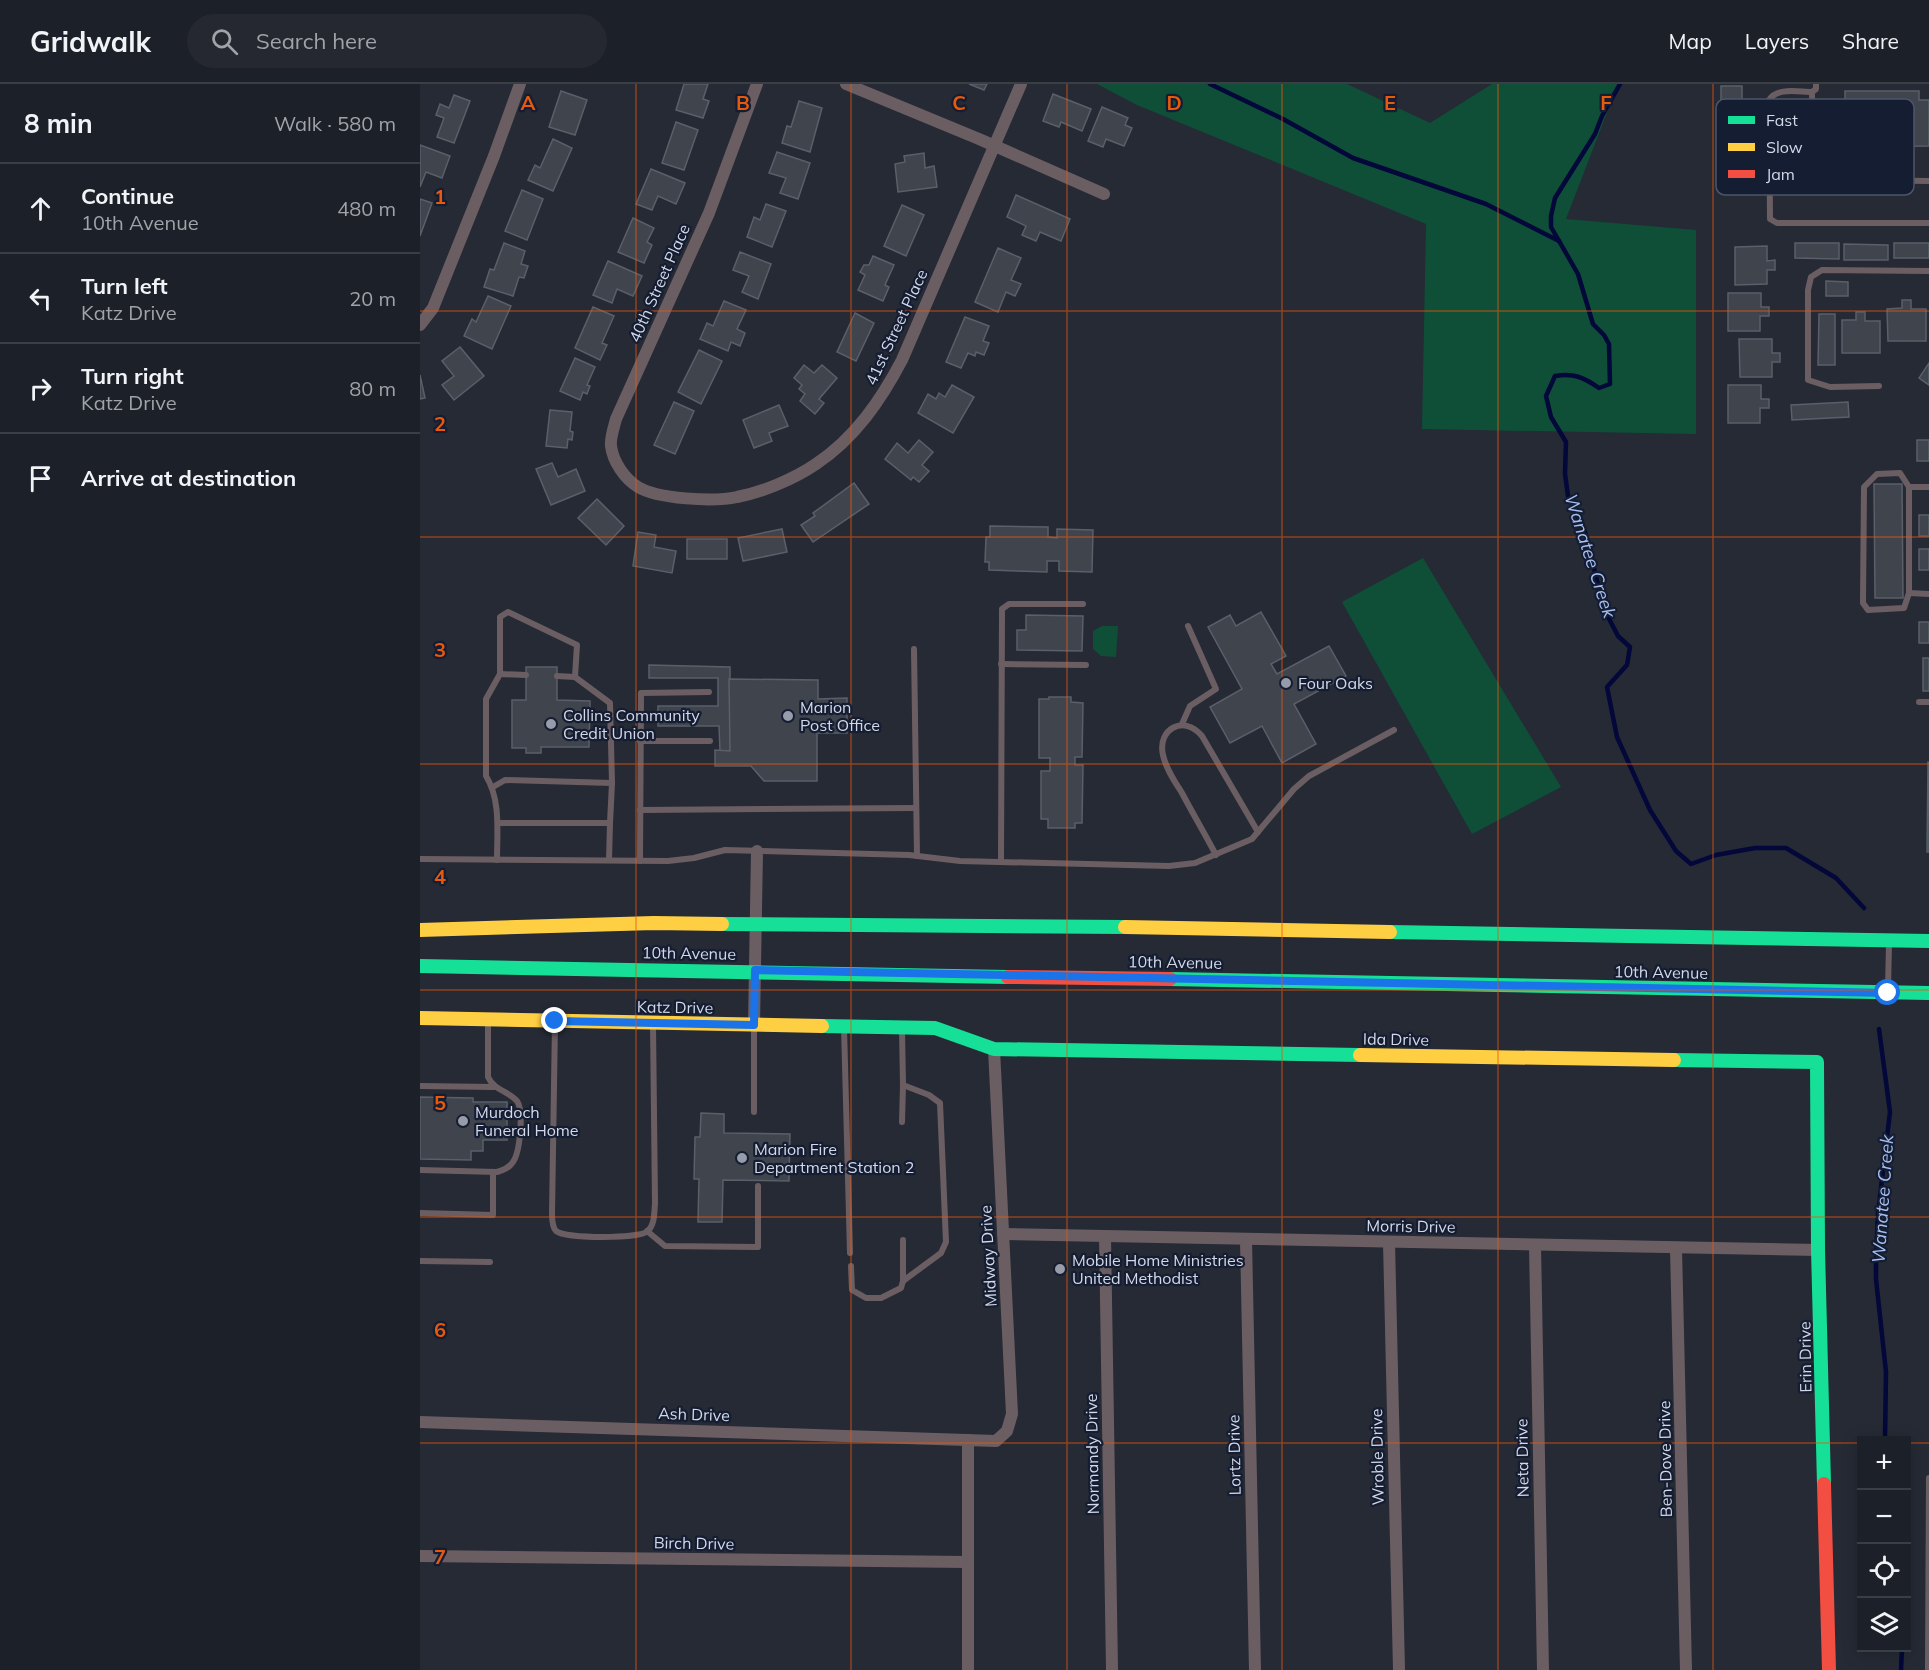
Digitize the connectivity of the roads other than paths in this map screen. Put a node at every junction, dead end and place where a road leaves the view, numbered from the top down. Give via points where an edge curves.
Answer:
1 (520, 84) edge
2 (757, 84) edge
3 (846, 84) edge
4 (1021, 84) edge
5 (1816, 84) edge
6 (1812, 92) junction
7 (1770, 99) edge
8 (1812, 99) edge
9 (995, 146) junction
10 (1914, 181) edge
11 (1929, 181) edge
12 (1104, 194) dead end
13 (1769, 195) edge
14 (1929, 223) edge
15 (1929, 271) edge
16 (420, 325) edge
17 (1879, 386) dead end
18 (1909, 487) junction
19 (639, 488) joint
20 (1929, 488) edge
21 (1909, 593) junction
22 (1929, 594) edge
23 (1083, 604) dead end
24 (1188, 626) dead end
25 (914, 649) dead end
26 (1001, 664) junction
27 (1086, 665) dead end
28 (501, 674) junction
29 (526, 675) dead end
30 (557, 676) dead end
31 (575, 677) junction
32 (709, 692) dead end
33 (1919, 702) dead end
34 (1929, 702) edge
35 (1182, 724) junction
36 (1394, 730) dead end
37 (640, 741) junction
38 (710, 741) dead end
39 (612, 783) junction
40 (493, 787) junction
41 (915, 808) junction
42 (640, 810) junction
43 (498, 823) junction
44 (610, 823) junction
45 (1258, 832) junction
46 (757, 851) junction
47 (1216, 855) junction
48 (917, 856) junction
49 (420, 859) edge
50 (497, 860) junction
51 (609, 860) junction
52 (640, 861) junction
53 (1002, 861) junction
54 (756, 924) junction
55 (420, 930) edge
56 (1889, 940) junction
57 (1929, 941) edge
58 (420, 966) edge
59 (755, 970) junction
60 (1888, 993) junction
61 (1929, 993) edge
62 (420, 1018) edge
63 (488, 1019) junction
64 (555, 1021) junction
65 (653, 1023) junction
66 (754, 1025) junction
67 (844, 1026) junction
68 (902, 1028) junction
69 (993, 1049) junction
70 (1798, 1061) joint
71 (903, 1085) junction
72 (420, 1086) edge
73 (495, 1087) junction
74 (754, 1112) dead end
75 (902, 1122) dead end
76 (420, 1170) edge
77 (494, 1172) junction
78 (758, 1186) dead end
79 (420, 1213) edge
80 (647, 1231) junction
81 (1003, 1234) junction
82 (1105, 1237) junction
83 (903, 1240) dead end
84 (1246, 1240) junction
85 (1389, 1242) junction
86 (1535, 1245) junction
87 (1676, 1248) junction
88 (1818, 1250) junction
89 (850, 1253) dead end
90 (420, 1261) edge
91 (490, 1262) dead end
92 (850, 1266) dead end
93 (903, 1281) junction
94 (420, 1422) edge
95 (968, 1440) junction
96 (1929, 1478) edge
97 (420, 1557) edge
98 (968, 1562) junction
99 (968, 1670) edge
100 (1112, 1670) edge
101 (1256, 1670) edge
102 (1399, 1670) edge
103 (1543, 1670) edge
104 (1686, 1670) edge
105 (1829, 1670) edge
106 (1928, 1670) edge

1 - 16 street via 433,308
2 - 19 street, 40th Street Place via 709,213 616,419 611,446 620,470
3 - 9 street
4 - 9 street, 41st Street Place
5 - 6 lane
6 - 7 lane via 1778,92
6 - 8 lane
9 - 12 street
9 - 19 street, 41st Street Place via 902,360 870,414 845,440 817,464 789,479 737,497 671,497
10 - 11 lane
13 - 14 lane via 1770,219 1777,223
15 - 17 lane via 1822,270 1811,277 1808,380 1830,387
18 - 20 lane
18 - 21 lane
18 - 21 lane via 1900,473 1877,474 1864,487 1863,603 1868,610 1904,608
21 - 22 lane
23 - 26 lane via 1009,604 1002,609
24 - 35 lane via 1216,690 1190,706
25 - 41 lane
26 - 27 lane
26 - 53 lane
28 - 29 lane
28 - 31 lane via 501,617 508,612 577,645
28 - 40 lane via 486,699 486,776
30 - 31 lane
31 - 39 lane via 610,703
32 - 37 lane via 641,693
33 - 34 lane
35 - 45 lane via 1195,727 1202,736
35 - 47 lane via 1170,730 1163,740 1163,755
36 - 45 lane via 1309,776
37 - 38 lane
37 - 42 lane
39 - 40 lane via 505,780
39 - 44 lane
40 - 43 lane
41 - 42 lane
41 - 48 lane
42 - 52 lane
43 - 44 lane
43 - 50 lane
44 - 51 lane
45 - 47 lane via 1252,839
46 - 48 lane
46 - 52 lane via 725,850 694,858
46 - 54 street
47 - 53 lane via 1195,863 1169,866
48 - 53 lane
49 - 50 lane
50 - 51 lane
51 - 52 lane
54 - 55 main road, 10th Avenue
54 - 56 main road, 10th Avenue
54 - 59 street
56 - 57 main road, 10th Avenue
56 - 60 lane
58 - 59 main road, 10th Avenue
59 - 60 main road, 10th Avenue
59 - 66 street
60 - 61 main road, 10th Avenue
62 - 63 main road, Katz Drive
63 - 64 main road, Katz Drive
63 - 73 lane via 486,1070
64 - 65 main road, Katz Drive
64 - 80 lane via 552,1191 556,1232 634,1236
65 - 66 main road, Katz Drive
65 - 80 lane via 655,1204 653,1222
66 - 67 main road
66 - 74 lane
67 - 68 main road
67 - 89 lane
68 - 69 main road via 935,1028
68 - 71 lane
69 - 70 main road, Ida Drive
69 - 81 street, Midway Drive
70 - 88 main road, Erin Drive via 1817,1062
71 - 75 lane
71 - 93 lane via 940,1103 946,1242 941,1253
72 - 73 lane
73 - 77 lane via 519,1105 520,1138 513,1163
76 - 77 lane
77 - 79 lane via 493,1215
78 - 80 lane via 758,1247 665,1246
81 - 82 street, Morris Drive
81 - 95 street, Midway Drive via 1012,1414 1007,1431 996,1441
82 - 84 street, Morris Drive
82 - 100 street, Normandy Drive
83 - 93 lane
84 - 85 street, Morris Drive
84 - 101 street, Lortz Drive
85 - 86 street, Morris Drive
85 - 102 street, Wroble Drive
86 - 87 street, Morris Drive
86 - 103 street, Neta Drive
87 - 88 street, Morris Drive
87 - 104 street, Ben-Dove Drive
88 - 105 main road, Erin Drive
90 - 91 lane
92 - 93 lane via 852,1290 866,1298 881,1298 900,1288
94 - 95 street, Ash Drive
95 - 98 street
96 - 106 lane
97 - 98 street, Birch Drive
98 - 99 street

